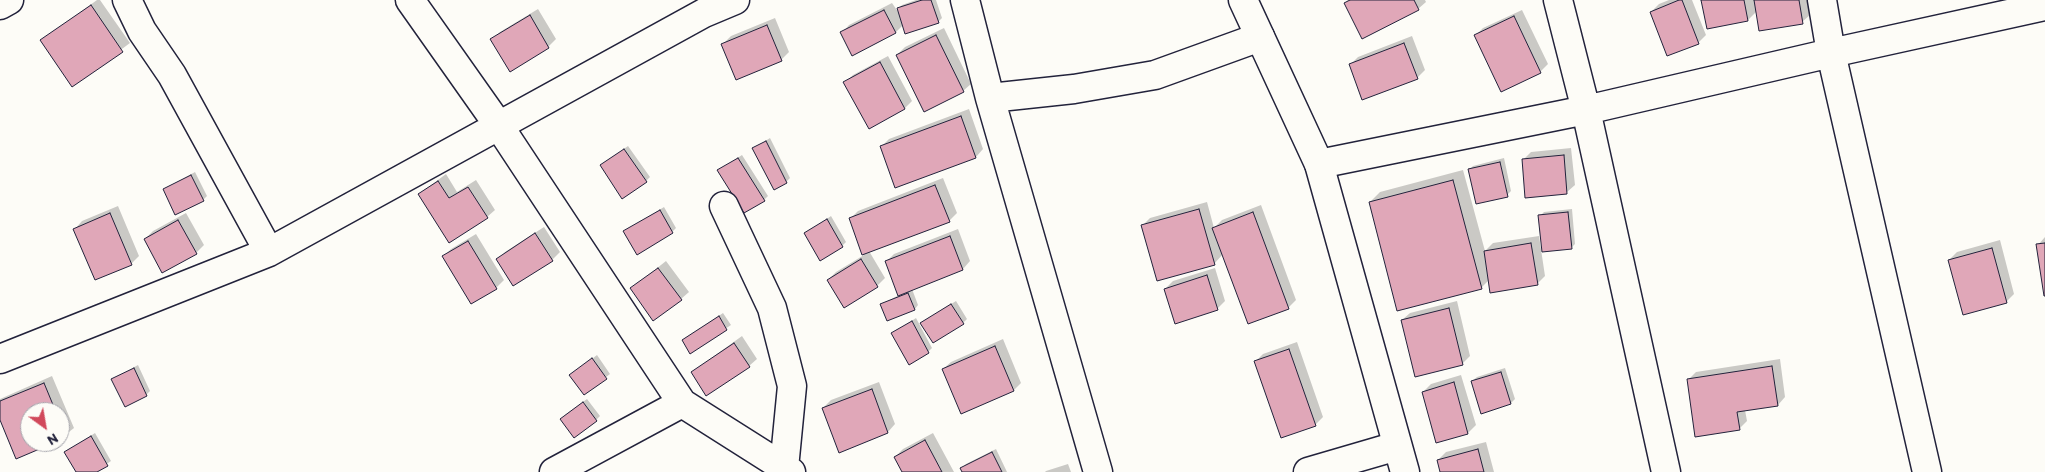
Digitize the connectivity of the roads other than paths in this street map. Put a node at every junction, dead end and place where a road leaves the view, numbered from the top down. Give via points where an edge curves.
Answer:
1 (9, 0) edge
2 (127, 0) edge
3 (410, 0) edge
4 (734, 0) edge
5 (964, 0) edge
6 (1243, 0) edge
7 (1558, 0) edge
8 (1822, 0) edge
9 (0, 5) edge
10 (2045, 6) edge
11 (701, 7) edge
12 (1260, 37) junction
13 (1831, 53) junction
14 (990, 98) junction
15 (1586, 110) junction
16 (499, 126) junction
17 (1319, 164) junction
18 (724, 206) dead end
19 (269, 252) junction
20 (0, 359) edge
21 (682, 403) junction
22 (1397, 446) junction
23 (788, 470) edge
24 (554, 472) edge
25 (1098, 472) edge
26 (1308, 472) edge
27 (1405, 472) edge
28 (1666, 472) edge
29 (1927, 472) edge

1 - 9 street
2 - 19 street
3 - 16 street
4 - 11 street
5 - 14 street
6 - 12 street
7 - 15 street
8 - 13 street
10 - 13 street
11 - 16 street
12 - 14 street via 1155,75 1074,89
12 - 17 street
13 - 15 street
13 - 29 street
14 - 25 street
15 - 17 street
15 - 28 street
16 - 19 street
16 - 21 street
17 - 22 street
18 - 23 street via 772,308 792,386
19 - 20 street
21 - 23 street
21 - 24 street
22 - 26 street
22 - 27 street

